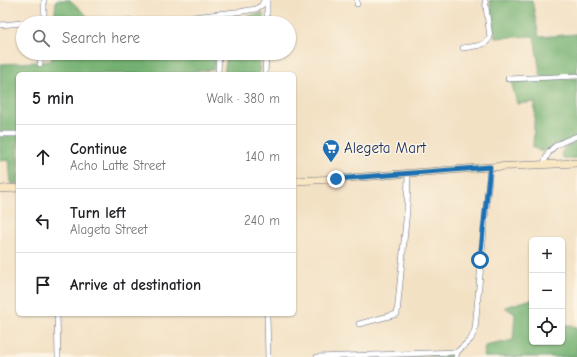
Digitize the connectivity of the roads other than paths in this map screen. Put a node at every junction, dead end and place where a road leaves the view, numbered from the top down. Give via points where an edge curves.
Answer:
1 (44, 0) edge
2 (266, 0) edge
3 (486, 0) edge
4 (222, 13) junction
5 (44, 16) edge
6 (200, 16) edge
7 (222, 16) edge
8 (266, 16) edge
9 (16, 24) edge
10 (0, 25) edge
11 (463, 48) dead end
12 (40, 60) edge
13 (219, 60) edge
14 (266, 60) edge
15 (40, 64) dead end
16 (218, 72) edge
17 (265, 72) edge
18 (577, 76) edge
19 (508, 79) dead end
20 (0, 134) edge
21 (16, 134) edge
22 (577, 136) edge
23 (577, 163) edge
24 (544, 164) junction
25 (490, 167) junction
26 (408, 174) junction
27 (296, 181) edge
28 (16, 188) edge
29 (0, 189) edge
30 (57, 316) edge
31 (267, 316) edge
32 (359, 324) dead end
33 (456, 354) edge
34 (58, 357) edge
35 (268, 357) edge
36 (317, 357) edge
37 (328, 357) edge

1 - 5 street
2 - 4 street via 256,9
2 - 8 street
3 - 11 street via 490,37 488,42
4 - 6 street
4 - 7 street
9 - 10 street
12 - 15 street
13 - 16 street
14 - 17 street
18 - 19 street
20 - 21 street
22 - 24 street via 552,148
23 - 24 main road
24 - 25 main road
25 - 26 main road
25 - 33 street via 474,329 471,339
26 - 27 main road
26 - 32 street via 397,314
28 - 29 main road
30 - 34 street
31 - 35 street
33 - 37 street
36 - 37 street

